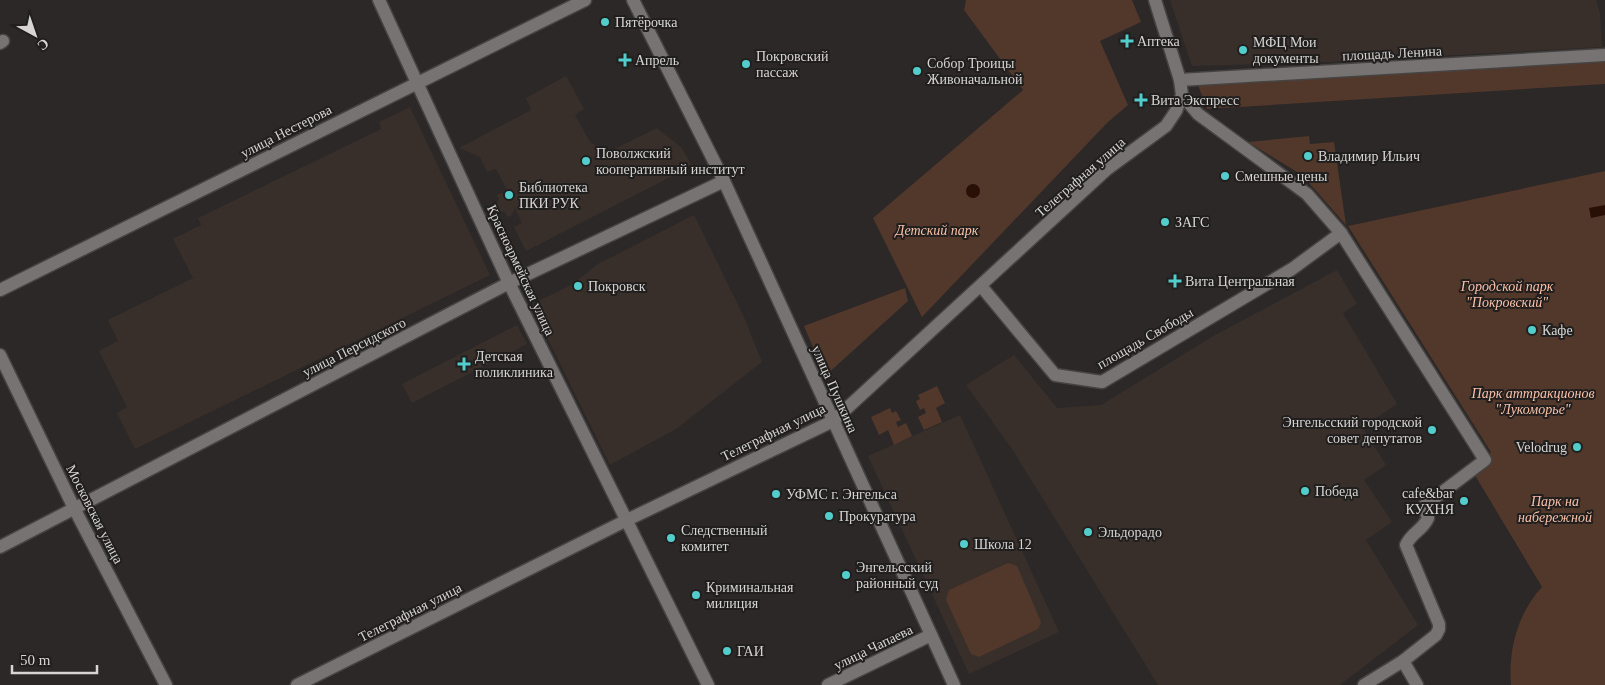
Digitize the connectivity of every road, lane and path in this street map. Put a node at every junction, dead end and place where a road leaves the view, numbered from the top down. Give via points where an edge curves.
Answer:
1 (379, 0) edge
2 (585, 0) edge
3 (633, 0) edge
4 (1155, 0) edge
5 (1605, 55) edge
6 (1180, 80) junction
7 (417, 82) junction
8 (1182, 95) junction
9 (724, 181) junction
10 (1341, 233) junction
11 (510, 283) junction
12 (980, 286) junction
13 (0, 290) edge
14 (0, 355) edge
15 (833, 421) junction
16 (74, 508) junction
17 (627, 520) junction
18 (0, 547) edge
19 (931, 635) junction
20 (1403, 661) junction
21 (166, 685) edge
22 (297, 685) edge
23 (708, 685) edge
24 (828, 685) edge
25 (954, 685) edge
26 (1364, 685) edge
27 (1417, 685) edge

1 - 7 street, Красноармейская улица
2 - 7 street, улица Нестерова
3 - 9 street, улица Пушкина
4 - 6 street
5 - 6 street, площадь Ленина
6 - 8 street
7 - 11 street, Красноармейская улица
7 - 13 street, улица Нестерова
8 - 10 street via 1198,114 1306,194
8 - 12 street, Телеграфная улица via 1166,126 1106,170
9 - 11 street, улица Персидского
9 - 15 street, улица Пушкина
10 - 12 street, площадь Свободы via 1292,269 1102,382 1055,375
10 - 20 street via 1485,460 1424,506 1428,518 1406,545 1439,629
11 - 16 street, улица Персидского
11 - 17 street, Красноармейская улица
12 - 15 street, Телеграфная улица
14 - 16 street, Московская улица
15 - 17 street, Телеграфная улица
15 - 19 street, улица Пушкина
16 - 18 street, улица Персидского
16 - 21 street, Московская улица
17 - 22 street, Телеграфная улица
17 - 23 street, Красноармейская улица
19 - 24 street, улица Чапаева
19 - 25 street, улица Пушкина
20 - 26 street
20 - 27 street

